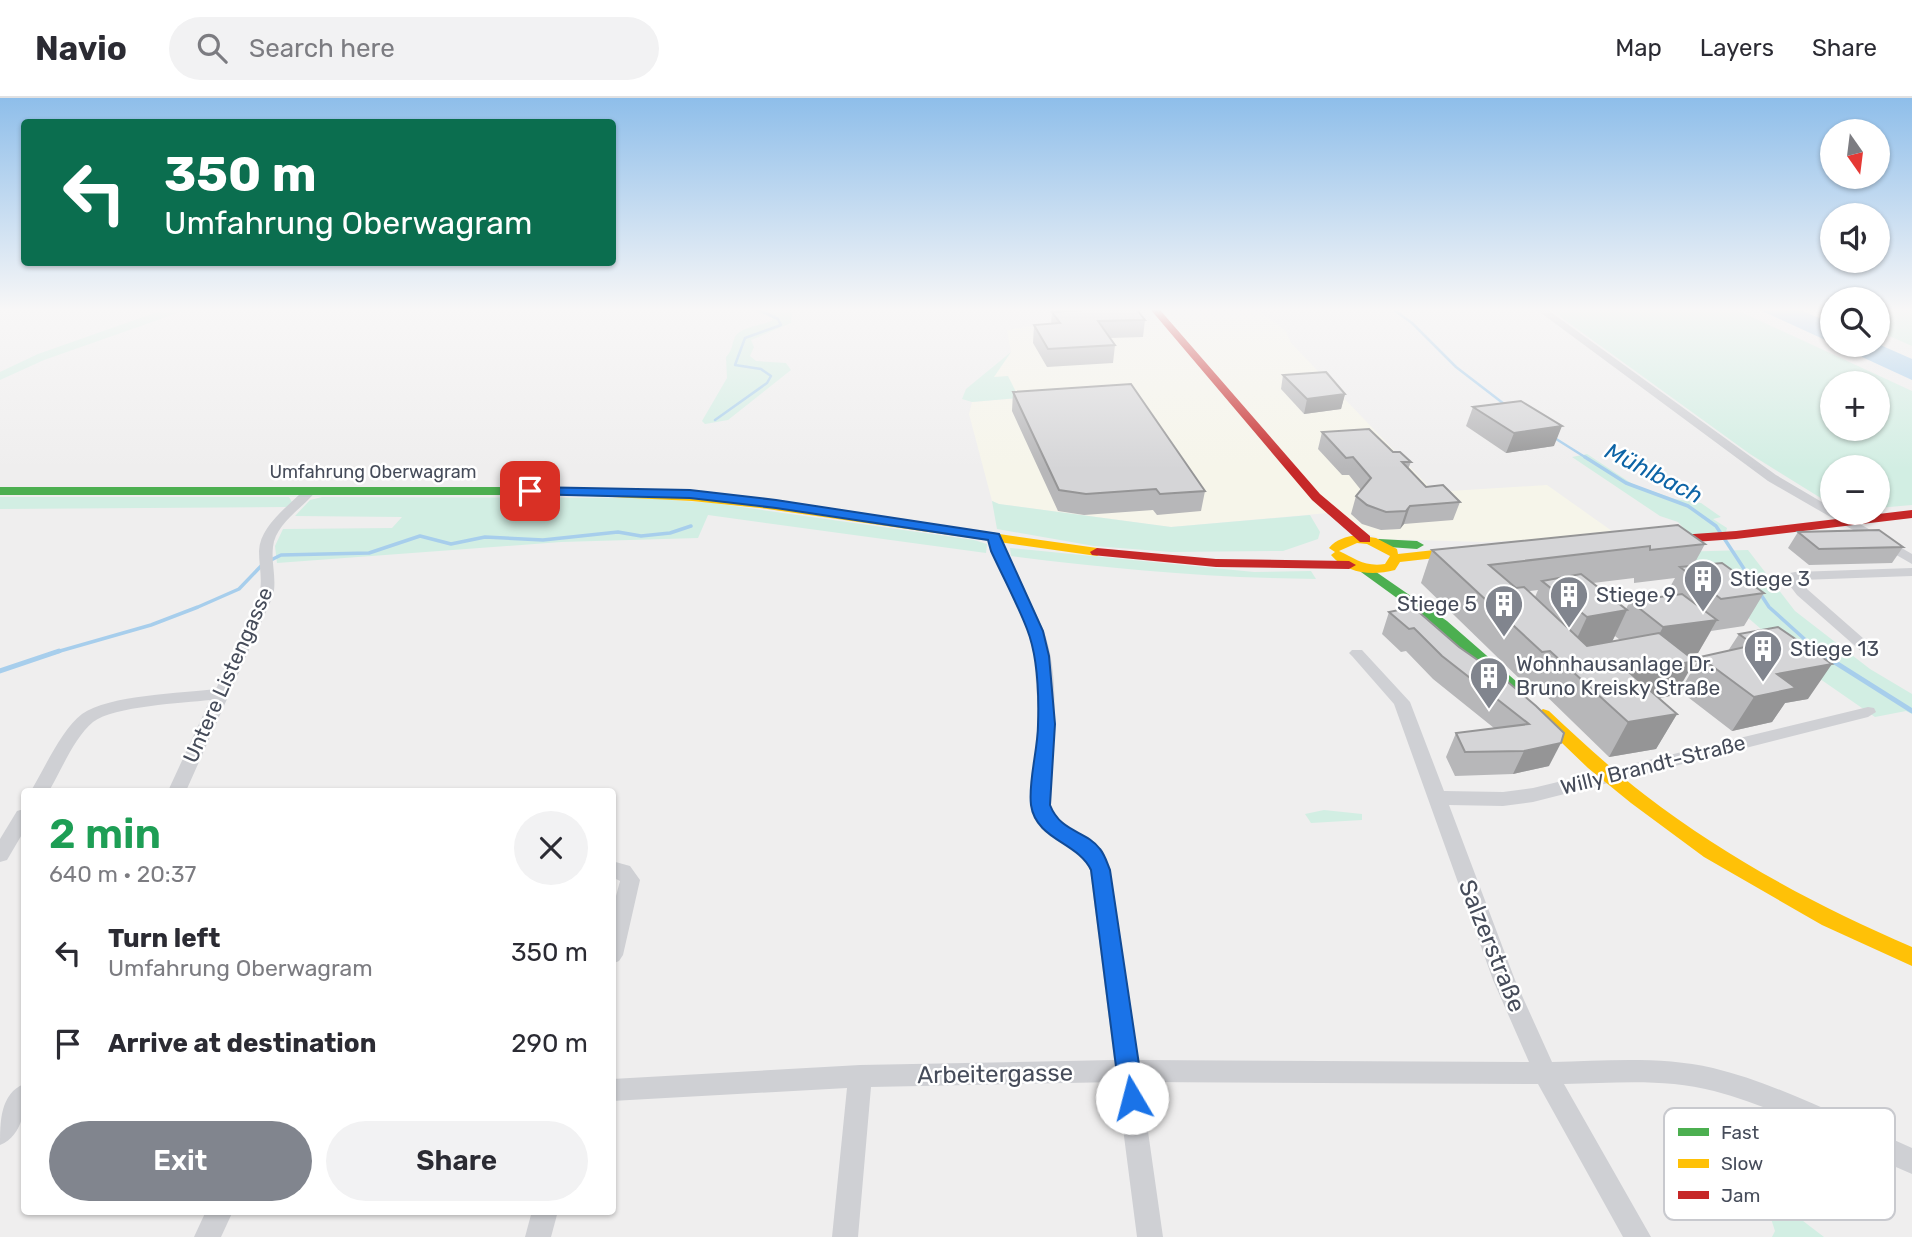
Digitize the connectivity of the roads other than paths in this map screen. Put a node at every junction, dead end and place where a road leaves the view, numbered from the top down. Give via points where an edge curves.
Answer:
1 (1201, 363) edge
2 (1613, 363) edge
3 (0, 491) edge
4 (310, 491) junction
5 (1316, 497) junction
6 (1820, 507) edge
7 (1912, 514) edge
8 (1890, 517) edge
9 (1828, 525) edge
10 (1849, 525) edge
11 (994, 537) junction
12 (1372, 541) junction
13 (1648, 541) edge
14 (1339, 545) junction
15 (1198, 559) junction
16 (1912, 560) edge
17 (1392, 562) junction
18 (1349, 565) junction
19 (1366, 569) junction
20 (1912, 572) edge
21 (1442, 624) junction
22 (1867, 649) dead end
23 (1357, 653) dead end
24 (222, 693) junction
25 (1868, 712) dead end
26 (1608, 776) junction
27 (42, 788) edge
28 (178, 788) edge
29 (1436, 799) junction
30 (21, 821) edge
31 (0, 855) edge
32 (621, 874) edge
33 (616, 919) edge
34 (1912, 957) edge
35 (1128, 1071) junction
36 (1545, 1073) junction
37 (860, 1076) junction
38 (616, 1090) edge
39 (21, 1105) edge
40 (1790, 1108) edge
41 (0, 1133) edge
42 (1895, 1154) edge
43 (1912, 1161) edge
44 (218, 1215) edge
45 (544, 1215) edge
46 (207, 1237) edge
47 (538, 1237) edge
48 (845, 1237) edge
49 (1150, 1237) edge
50 (1638, 1237) edge

1 - 5 main road
2 - 6 street via 1719,442
3 - 4 main road, Umfahrung Oberwagram
4 - 11 main road, Umfahrung Oberwagram via 690,494
4 - 24 street, Untere Listengasse via 271,533 265,546 271,575 266,596
5 - 12 main road
5 - 14 main road
7 - 8 main road
9 - 13 main road
10 - 16 street
11 - 15 main road, Umfahrung Oberwagram
11 - 35 street via 1042,656 1047,724 1041,805 1046,820 1092,852 1100,870
12 - 14 main road
12 - 17 main road via 1390,550
12 - 17 main road via 1475,548
14 - 15 main road via 1277,555
14 - 18 main road via 1338,556
15 - 18 main road via 1256,565
17 - 19 main road
17 - 21 main road
18 - 19 main road
19 - 21 main road
20 - 22 street via 1795,576 1802,592
21 - 26 main road
23 - 29 street, Salzerstraße via 1402,702
24 - 27 street via 92,715
24 - 28 street, Untere Listengasse
25 - 26 street, Willy Brandt-Straße
26 - 29 street, Willy Brandt-Straße via 1534,795
26 - 34 main road via 1739,869 1853,931
29 - 36 street, Salzerstraße via 1504,980
30 - 31 street
32 - 33 street
35 - 36 street, Arbeitergasse
35 - 37 street, Arbeitergasse
35 - 49 street
36 - 40 street, Arbeitergasse via 1654,1071 1711,1079
36 - 50 street, Salzerstraße
37 - 38 street, Arbeitergasse
37 - 48 street
39 - 41 street
42 - 43 street, Arbeitergasse
44 - 46 street
45 - 47 street

